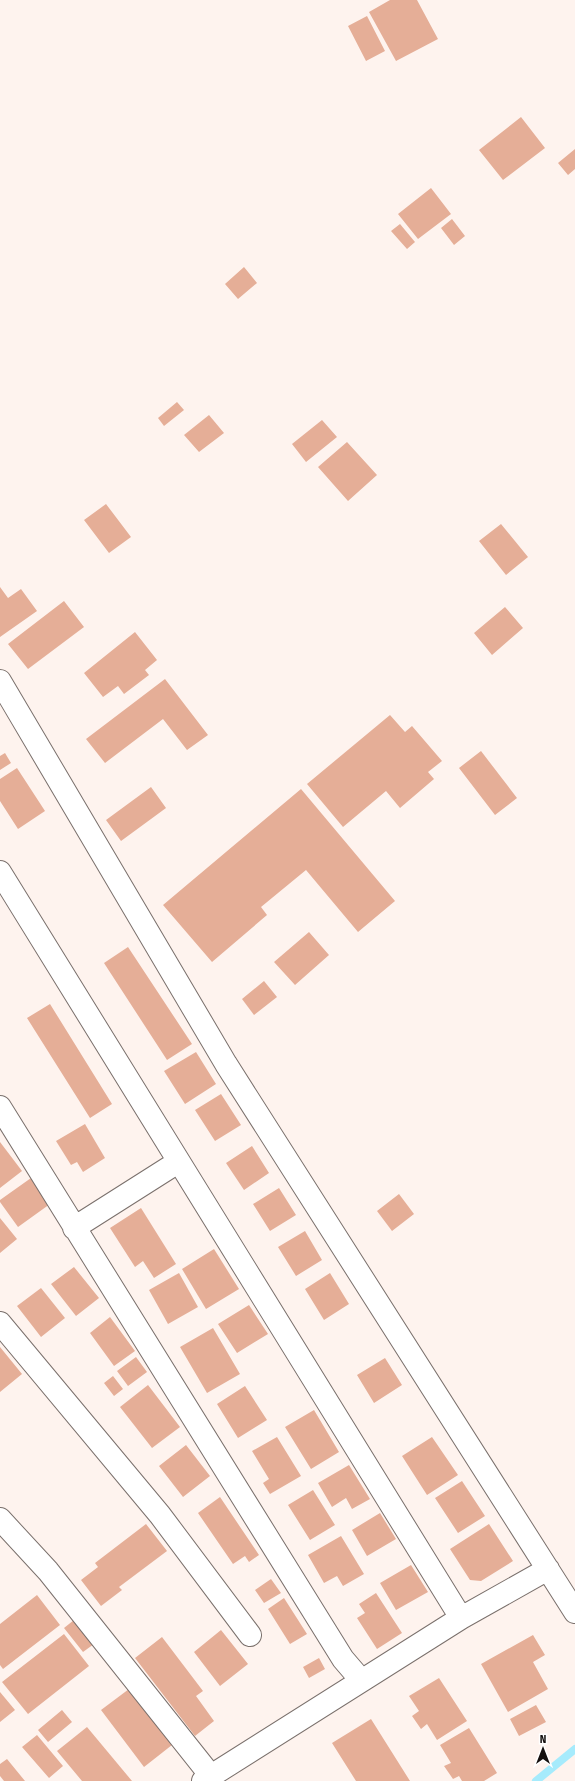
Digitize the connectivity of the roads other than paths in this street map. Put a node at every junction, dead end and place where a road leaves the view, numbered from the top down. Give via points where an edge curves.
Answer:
1 (0, 681) edge
2 (0, 872) edge
3 (0, 1107) edge
4 (178, 1162) junction
5 (74, 1228) junction
6 (0, 1323) edge
7 (0, 1519) edge
8 (548, 1569) junction
9 (575, 1612) edge
10 (461, 1618) junction
11 (250, 1635) dead end
12 (361, 1680) junction
13 (207, 1779) edge

1 - 8 street via 226,1064
2 - 4 street
3 - 5 street
4 - 5 street
4 - 10 street
5 - 12 street via 343,1659
6 - 11 street via 160,1515
7 - 13 street via 48,1570
8 - 9 street
8 - 10 street
10 - 12 street
12 - 13 street

